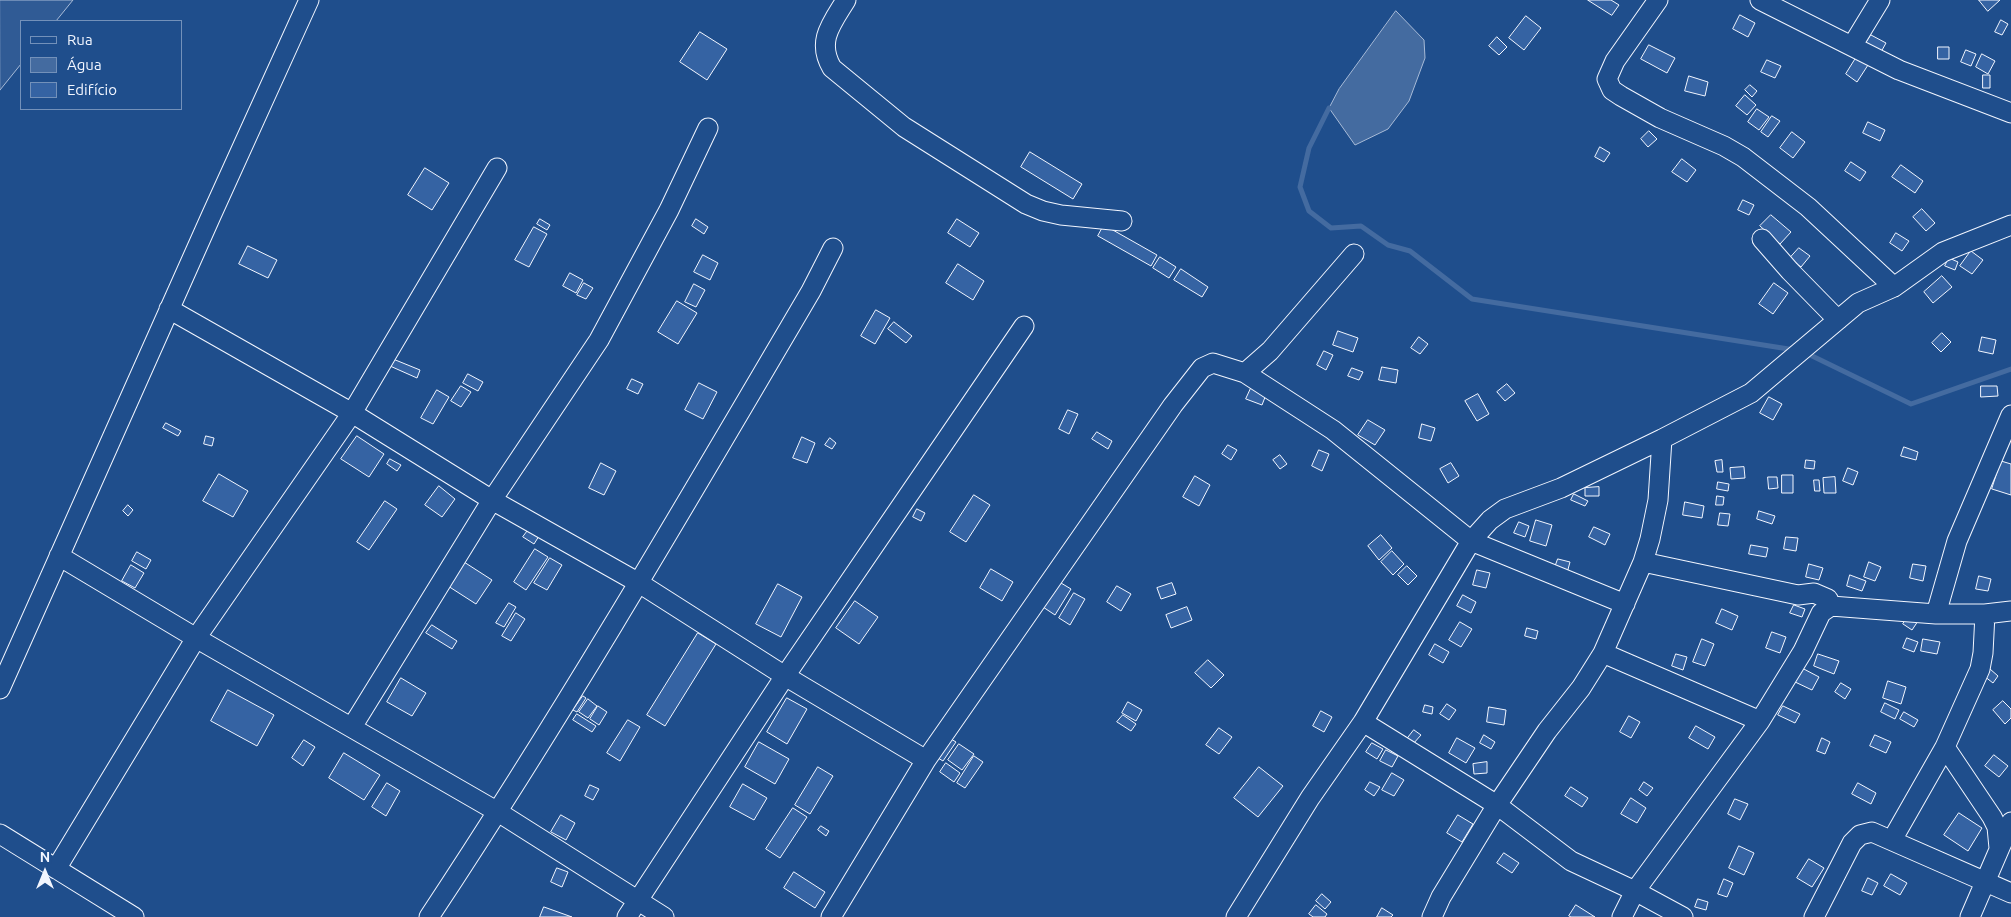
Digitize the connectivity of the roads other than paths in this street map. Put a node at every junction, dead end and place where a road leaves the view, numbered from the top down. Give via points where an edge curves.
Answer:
1 (309, 0) edge
2 (846, 0) edge
3 (1658, 0) edge
4 (1760, 0) edge
5 (1880, 0) edge
6 (1852, 46) junction
7 (2011, 113) edge
8 (708, 128) dead end
9 (497, 168) dead end
10 (1122, 221) dead end
11 (2011, 225) edge
12 (1762, 239) dead end
13 (833, 248) dead end
14 (1354, 254) dead end
15 (1894, 287) junction
16 (169, 309) junction
17 (1838, 320) junction
18 (1024, 326) dead end
19 (1245, 373) junction
20 (352, 413) junction
21 (2011, 415) edge
22 (1662, 439) junction
23 (492, 500) junction
24 (1471, 541) junction
25 (59, 556) junction
26 (1643, 562) junction
27 (639, 583) junction
28 (1625, 604) junction
29 (1831, 606) junction
30 (2011, 612) edge
31 (1936, 614) junction
32 (1985, 614) junction
33 (196, 638) junction
34 (1603, 654) junction
35 (5, 663) edge
36 (785, 676) junction
37 (0, 689) edge
38 (1760, 721) junction
39 (1363, 722) junction
40 (352, 727) junction
41 (1945, 747) junction
42 (926, 760) junction
43 (1497, 805) junction
44 (498, 812) junction
45 (2011, 822) edge
46 (0, 834) edge
47 (1892, 840) junction
48 (1999, 848) junction
49 (56, 869) junction
50 (1985, 882) junction
51 (1635, 891) junction
52 (2011, 892) edge
53 (637, 900) junction
54 (134, 917) edge
55 (428, 917) edge
56 (627, 917) edge
57 (664, 917) edge
58 (831, 917) edge
59 (1236, 917) edge
60 (1432, 917) edge
61 (1622, 917) edge
62 (1683, 917) edge
63 (1814, 917) edge
64 (1970, 917) edge

1 - 16 street
2 - 10 street via 825,38 825,56 832,68 904,127 1043,212
3 - 15 street via 1615,61 1608,79 1612,90 1660,118 1743,156 1808,207
4 - 6 street
5 - 6 street
6 - 7 street via 1899,70
8 - 23 street via 669,210 599,340
9 - 20 street
11 - 15 street via 1943,252
12 - 17 street
13 - 27 street via 811,291
14 - 19 street via 1270,351
15 - 17 street via 1858,303
16 - 20 street
16 - 25 street
17 - 22 street via 1751,393
18 - 36 street
19 - 24 street via 1333,430
19 - 42 street via 1213,363 1202,368
20 - 23 street
20 - 33 street
21 - 31 street via 1957,541
22 - 24 street via 1560,488 1505,509
22 - 26 street via 1658,500
23 - 27 street
23 - 40 street
24 - 28 street
24 - 39 street
25 - 33 street
25 - 35 street
26 - 28 street
26 - 29 street via 1798,595 1814,592 1828,599
27 - 36 street
27 - 44 street
28 - 34 street
29 - 31 street
29 - 38 street via 1821,613 1803,651
30 - 32 street
31 - 32 street
32 - 41 street via 1980,669
33 - 40 street
33 - 49 street
34 - 38 street
34 - 43 street
35 - 37 street
36 - 42 street
36 - 53 street
38 - 51 street
39 - 43 street
39 - 59 street via 1310,798
40 - 44 street
41 - 47 street
41 - 48 street via 1998,827
42 - 58 street
43 - 51 street via 1571,861
43 - 60 street
44 - 53 street
44 - 55 street
45 - 48 street
46 - 49 street
47 - 50 street
47 - 63 street via 1872,832 1860,835 1852,842
48 - 50 street
49 - 54 street
50 - 52 street
50 - 64 street
51 - 61 street
51 - 62 street
53 - 56 street
53 - 57 street

